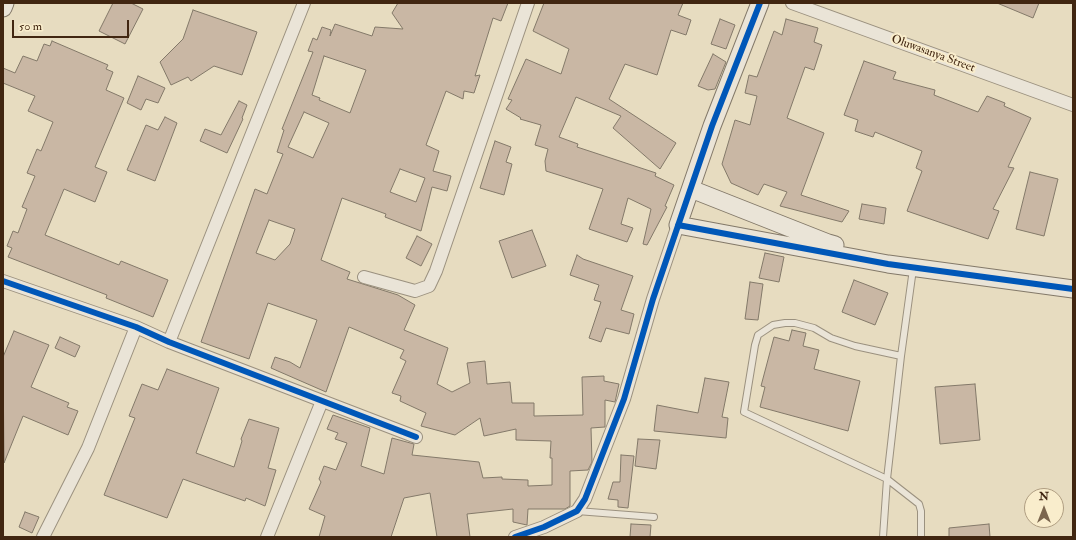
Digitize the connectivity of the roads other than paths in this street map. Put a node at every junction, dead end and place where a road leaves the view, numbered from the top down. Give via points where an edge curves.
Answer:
1 (5, 3) edge
2 (304, 3) edge
3 (528, 3) edge
4 (760, 3) edge
5 (792, 3) edge
6 (3, 8) edge
7 (1073, 105) edge
8 (691, 189) junction
9 (678, 225) junction
10 (913, 268) junction
11 (364, 277) dead end
12 (1073, 280) edge
13 (3, 281) edge
14 (1073, 289) edge
15 (136, 327) junction
16 (169, 342) junction
17 (901, 356) junction
18 (322, 401) junction
19 (416, 437) dead end
20 (887, 479) junction
21 (577, 511) junction
22 (654, 516) dead end
23 (43, 537) edge
24 (267, 537) edge
25 (515, 537) edge
26 (883, 537) edge
27 (921, 537) edge

1 - 6 street
2 - 16 street
3 - 11 street via 439,264 429,286 414,291
4 - 8 street via 712,126
5 - 7 street, Oluwasanya Street
8 - 9 street
8 - 12 street via 828,244 889,255
9 - 10 street
9 - 21 street via 624,399 585,499
10 - 14 street
10 - 17 lane
13 - 15 street
15 - 16 street
15 - 23 street via 88,448
16 - 18 street
17 - 20 lane
17 - 20 lane via 855,346 831,338 814,328 795,323 773,325 758,335 744,412
18 - 19 street
18 - 24 street
20 - 26 lane
20 - 27 lane via 919,504
21 - 22 lane
21 - 25 street

